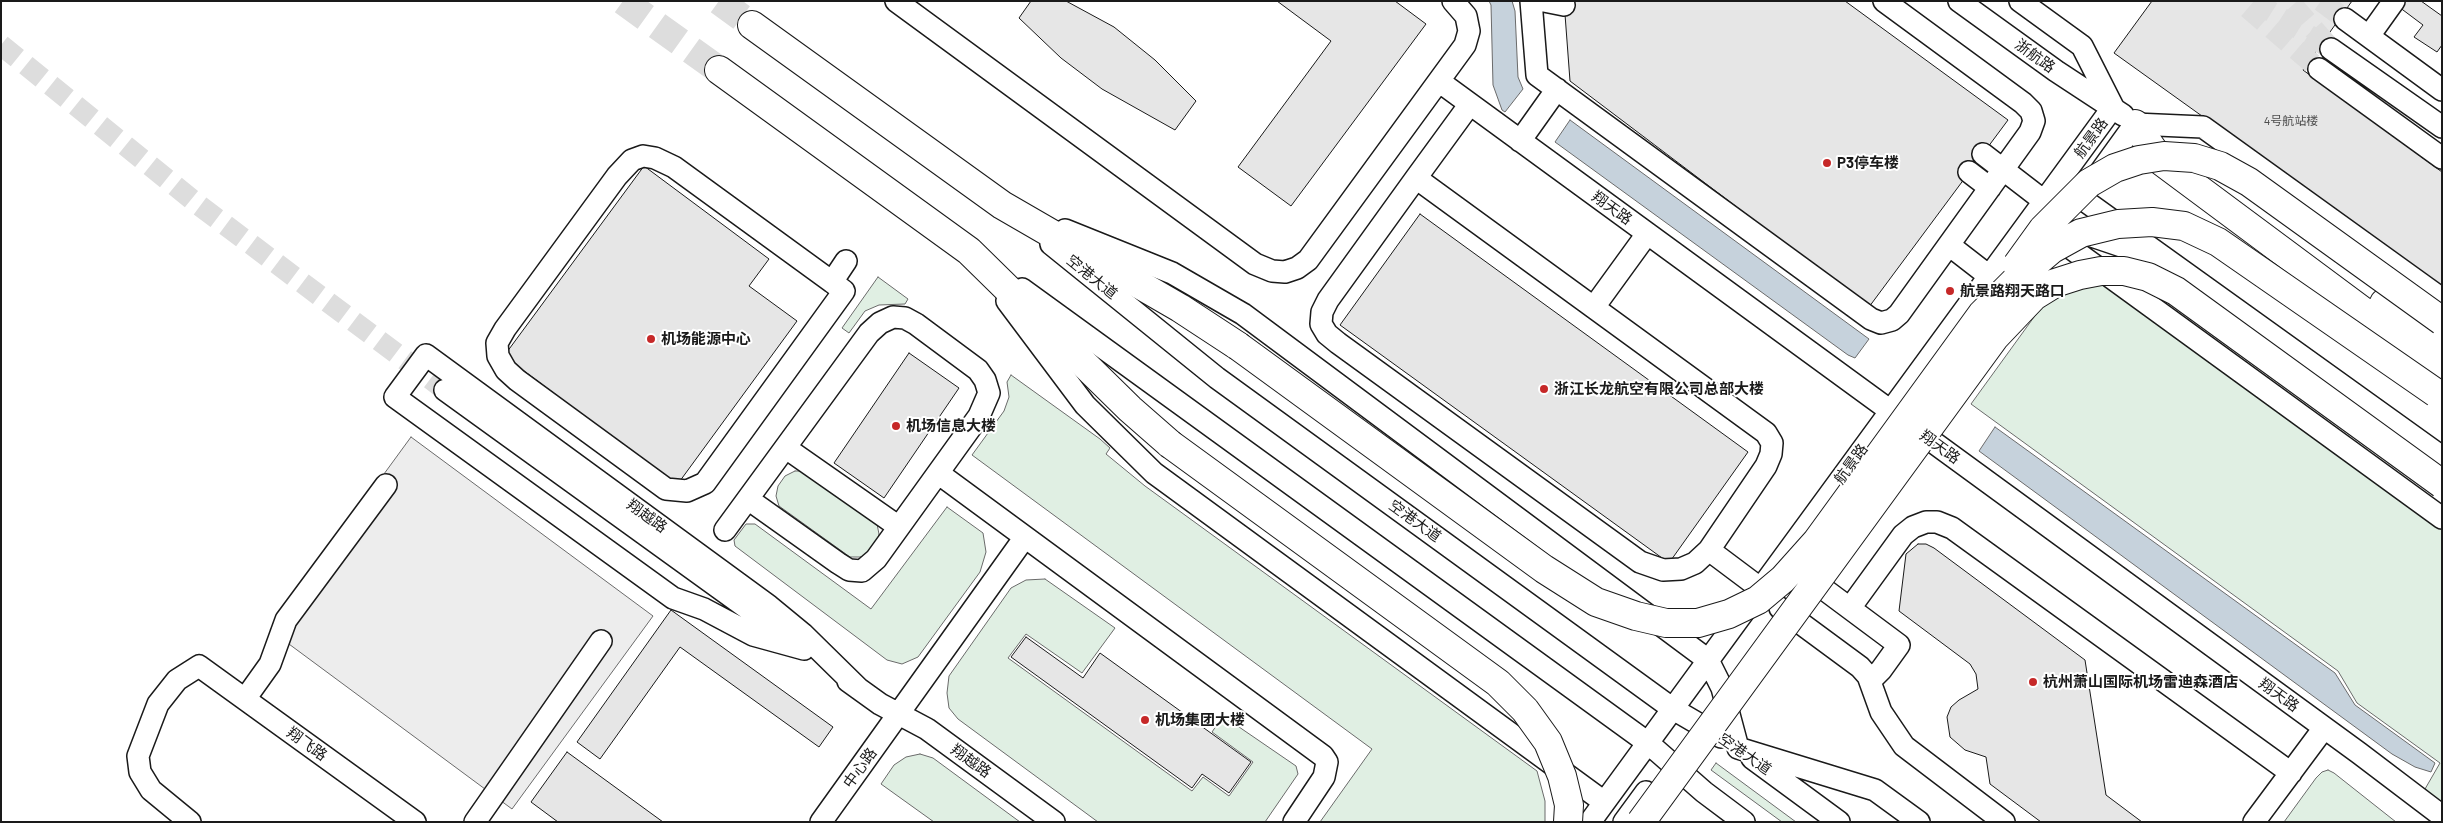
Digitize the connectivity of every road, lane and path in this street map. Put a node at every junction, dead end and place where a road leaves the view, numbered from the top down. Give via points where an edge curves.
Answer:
1 (896, 1) edge
2 (1453, 1) edge
3 (1531, 1) edge
4 (1884, 1) edge
5 (1959, 1) edge
6 (2020, 1) edge
7 (2394, 1) edge
8 (2345, 19) tunnel mouth
9 (752, 25) tunnel mouth
10 (2369, 36) junction
11 (2330, 49) tunnel mouth
12 (719, 70) tunnel mouth
13 (2318, 70) tunnel mouth
14 (1440, 82) junction
15 (1557, 89) junction
16 (2442, 90) edge
17 (1470, 104) junction
18 (2113, 107) junction
19 (2135, 124) junction
20 (2442, 128) edge
21 (1520, 141) junction
22 (1983, 154) dead end
23 (2442, 158) edge
24 (2003, 169) junction
25 (1969, 172) dead end
26 (1416, 178) junction
27 (1990, 188) junction
28 (2081, 198) junction
29 (2046, 199) junction
30 (1002, 205) junction
31 (2061, 226) junction
32 (1647, 234) junction
33 (1948, 245) junction
34 (969, 251) junction
35 (846, 261) dead end
36 (2177, 266) junction
37 (1989, 276) junction
38 (832, 282) junction
39 (2442, 300) edge
40 (1594, 307) junction
41 (1982, 314) junction
42 (2437, 334) edge
43 (445, 390) tunnel mouth
44 (2440, 390) edge
45 (1891, 411) junction
46 (1913, 428) junction
47 (786, 448) junction
48 (2442, 457) edge
49 (632, 464) junction
50 (938, 473) junction
51 (2442, 484) edge
52 (386, 485) dead end
53 (612, 491) junction
54 (748, 499) junction
55 (2442, 518) edge
56 (899, 527) junction
57 (725, 530) dead end
58 (1025, 536) junction
59 (1709, 550) junction
60 (1805, 575) junction
61 (1761, 588) junction
62 (1780, 608) junction
63 (1850, 608) junction
64 (601, 642) dead end
65 (804, 650) junction
66 (1708, 660) junction
67 (1870, 680) junction
68 (1722, 688) junction
69 (859, 689) junction
70 (245, 699) junction
71 (1673, 709) junction
72 (899, 714) junction
73 (1698, 721) junction
74 (2324, 728) junction
75 (1648, 743) junction
76 (1738, 748) junction
77 (1669, 761) junction
78 (2291, 773) junction
79 (1704, 792) junction
80 (1604, 802) junction
81 (2442, 816) edge
82 (190, 822) edge
83 (415, 822) edge
84 (475, 822) edge
85 (821, 822) edge
86 (1054, 822) edge
87 (1294, 822) edge
88 (1568, 822) edge
89 (1590, 822) edge
90 (1624, 822) edge
91 (1641, 822) edge
92 (1732, 822) edge
93 (1744, 822) edge
94 (1839, 822) edge
95 (1919, 822) edge
96 (2004, 822) edge
97 (2254, 822) edge

1 - 14 street via 1256,264 1272,271 1285,272 1308,260
2 - 14 street via 1466,16 1469,31 1465,46
3 - 15 street via 1537,75
4 - 24 street via 2031,111 2034,121 2030,132
5 - 18 street, 浙航路 via 2056,71
6 - 18 street, 浙航路 via 2082,46
7 - 10 street
8 - 10 street
9 - 30 main road, 空港大道
10 - 16 street
11 - 20 street
12 - 34 main road
13 - 23 street
14 - 17 street, 翔天路
15 - 21 street
15 - 33 street via 1871,319 1881,323 1899,314
17 - 21 street, 翔天路
17 - 26 street
18 - 19 street, 浙航路
18 - 29 street, 航景路
19 - 28 street, 航景路
19 - 39 street via 2203,127
19 - 42 main road
19 - 44 main road via 2160,161
21 - 32 street, 翔天路
22 - 24 street
24 - 27 street
24 - 29 street
25 - 27 street
26 - 40 street
26 - 59 street via 1328,300 1321,324 1327,334 1640,562 1663,570 1681,569 1696,563
27 - 33 street
28 - 29 street
28 - 31 street, 航景路
28 - 36 street
29 - 31 street
29 - 37 street, 航景路
30 - 41 main road, 空港大道, bridge via 1180,308 1238,346 1544,570 1596,602 1658,621 1698,623 1729,614 1758,600 1783,580 1817,541
30 - 66 street via 1172,273 1243,314
30 - 71 street, 空港大道 via 1217,378
31 - 36 street
31 - 46 street, 航景路
31 - 55 street via 2061,241
32 - 40 street
32 - 45 street, 翔天路
33 - 37 street
34 - 75 street
34 - 80 street via 1085,406 1154,473
34 - 88 main road, bridge via 1170,444 1498,683 1525,710 1548,742 1562,776 1569,806
35 - 38 street
36 - 48 street
37 - 45 street, 航景路
38 - 49 street via 844,290 705,483 687,490 666,489
38 - 49 street via 674,167 643,156 632,160 505,329 498,343 498,356 517,380
40 - 59 street via 1756,425 1772,443 1766,466
41 - 42 main road, bridge via 2043,229 2089,183 2115,168 2164,156 2194,158 2220,166 2249,182
41 - 44 main road, bridge via 2052,249 2081,233 2118,224 2152,222 2184,226 2218,242
43 - 65 street, 翔越路
45 - 46 street, 翔天路
45 - 61 street, 航景路
46 - 60 street, 航景路
46 - 74 street, 翔天路
47 - 50 street via 869,333 893,317 905,318 978,370 989,393 979,416
47 - 54 street
47 - 56 street
49 - 53 street
50 - 56 street
50 - 58 street
51 - 91 main road, bridge via 2176,291 2148,277 2124,271 2101,270 2055,283 2034,296 1995,337
52 - 70 street via 286,620 270,664
53 - 65 street, 翔越路 via 426,355 395,397 673,598 704,608 753,635
53 - 69 street, 翔越路 via 769,606
54 - 56 street via 838,563 856,572 872,564
54 - 57 street
58 - 72 street, 中心路
58 - 87 street via 1316,749 1327,762 1327,770
59 - 61 street
60 - 62 street, 航景路
60 - 63 street
61 - 66 street, 航景路
62 - 67 street via 1860,667
62 - 68 street, 航景路
63 - 67 street via 1899,645
63 - 78 street via 1908,531 1926,522 1937,522 1952,528
64 - 84 street
65 - 69 street, 翔越路
66 - 68 street
66 - 71 street, 航景路
67 - 96 street via 1881,712 1899,740
68 - 73 street, 航景路
68 - 76 street
69 - 72 street, 翔越路
70 - 82 street, 翔飞路 via 200,666 177,680 158,704 138,756 140,772 152,790
70 - 83 street, 翔飞路
71 - 73 street, 空港大道
71 - 75 street, 航景路
72 - 85 street, 中心路
72 - 86 street, 翔越路 via 927,729
73 - 76 street, 空港大道
73 - 77 street, 航景路
74 - 78 street
74 - 81 street, 翔天路
75 - 77 street
75 - 80 street, 航景路
76 - 94 street, 空港大道
76 - 95 street via 1875,790
77 - 79 street
77 - 90 street, 航景路
78 - 97 street
79 - 92 street
79 - 93 street
80 - 89 street, 航景路

